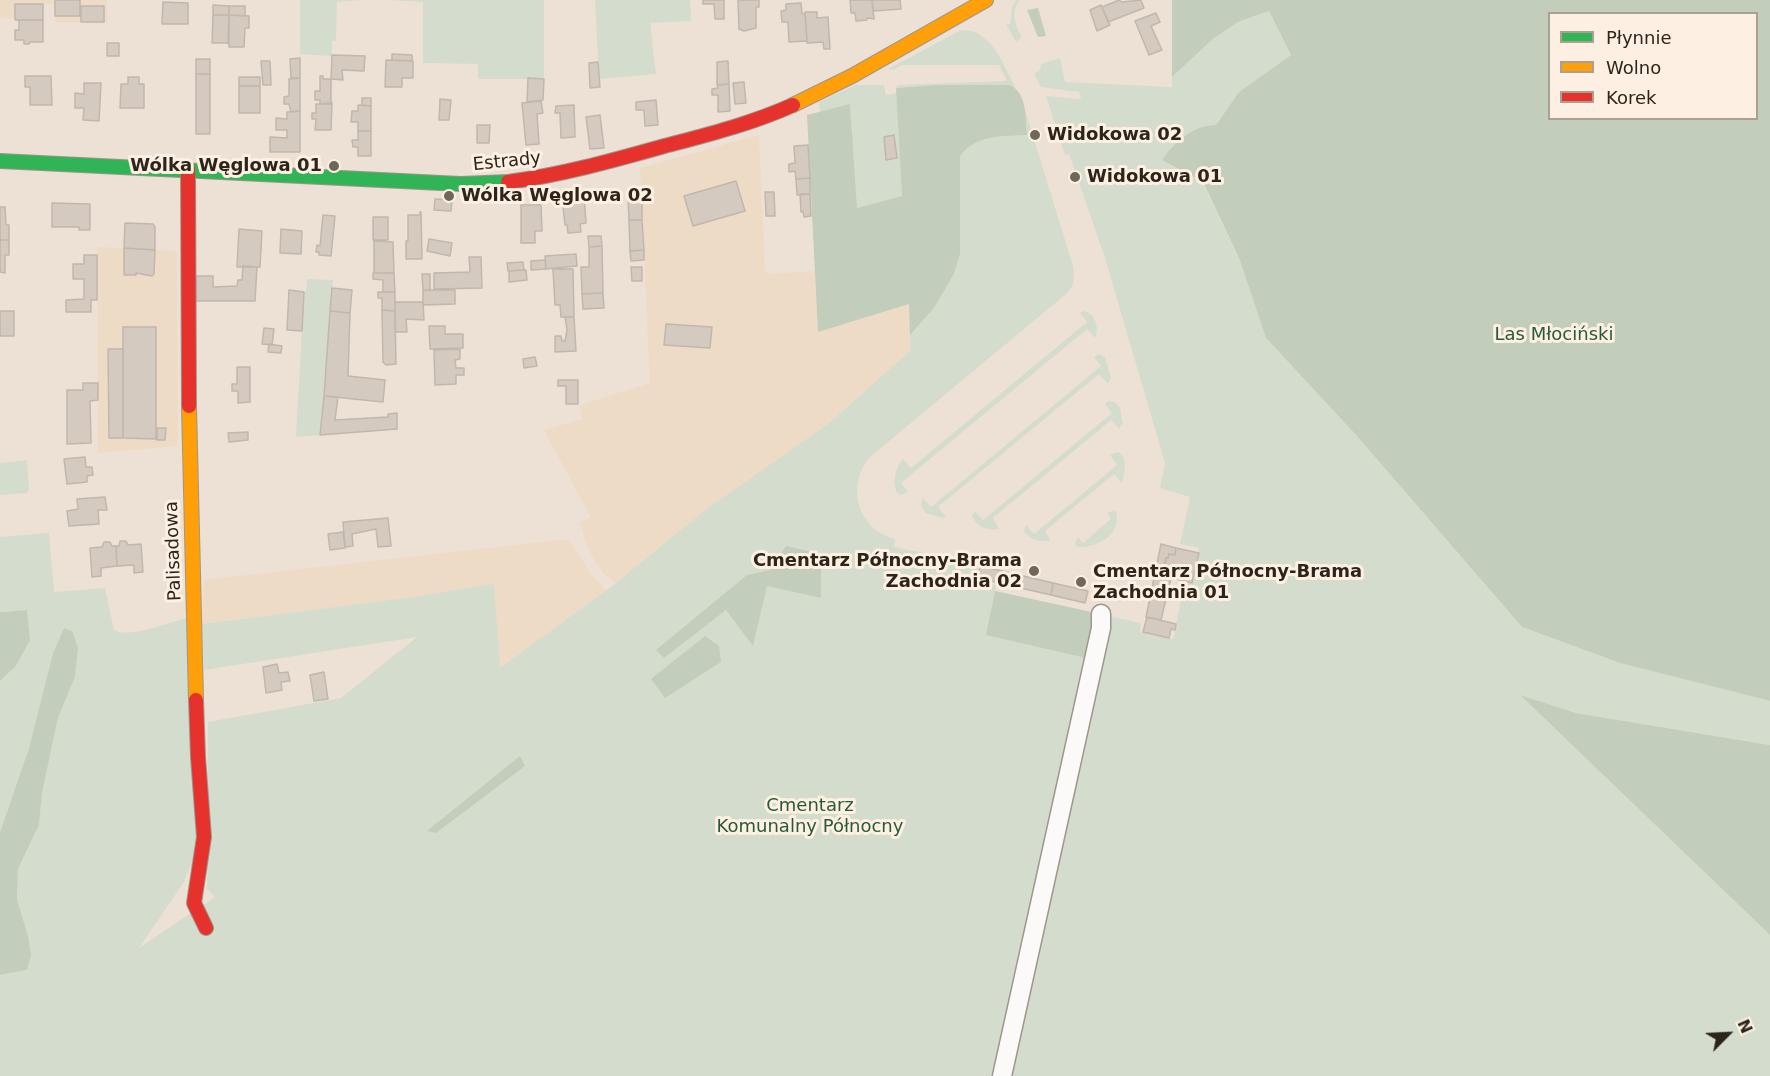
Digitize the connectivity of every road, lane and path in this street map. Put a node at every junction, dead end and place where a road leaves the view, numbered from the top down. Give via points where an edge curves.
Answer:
1 (984, 1) edge
2 (0, 161) edge
3 (188, 169) junction
4 (1101, 614) dead end
5 (206, 928) dead end
6 (1002, 1076) edge

1 - 3 main road, Estrady via 807,99 758,119 534,179 461,184
2 - 3 main road, Estrady
3 - 5 main road, Palisadowa via 188,444 204,837 194,903
4 - 6 street

